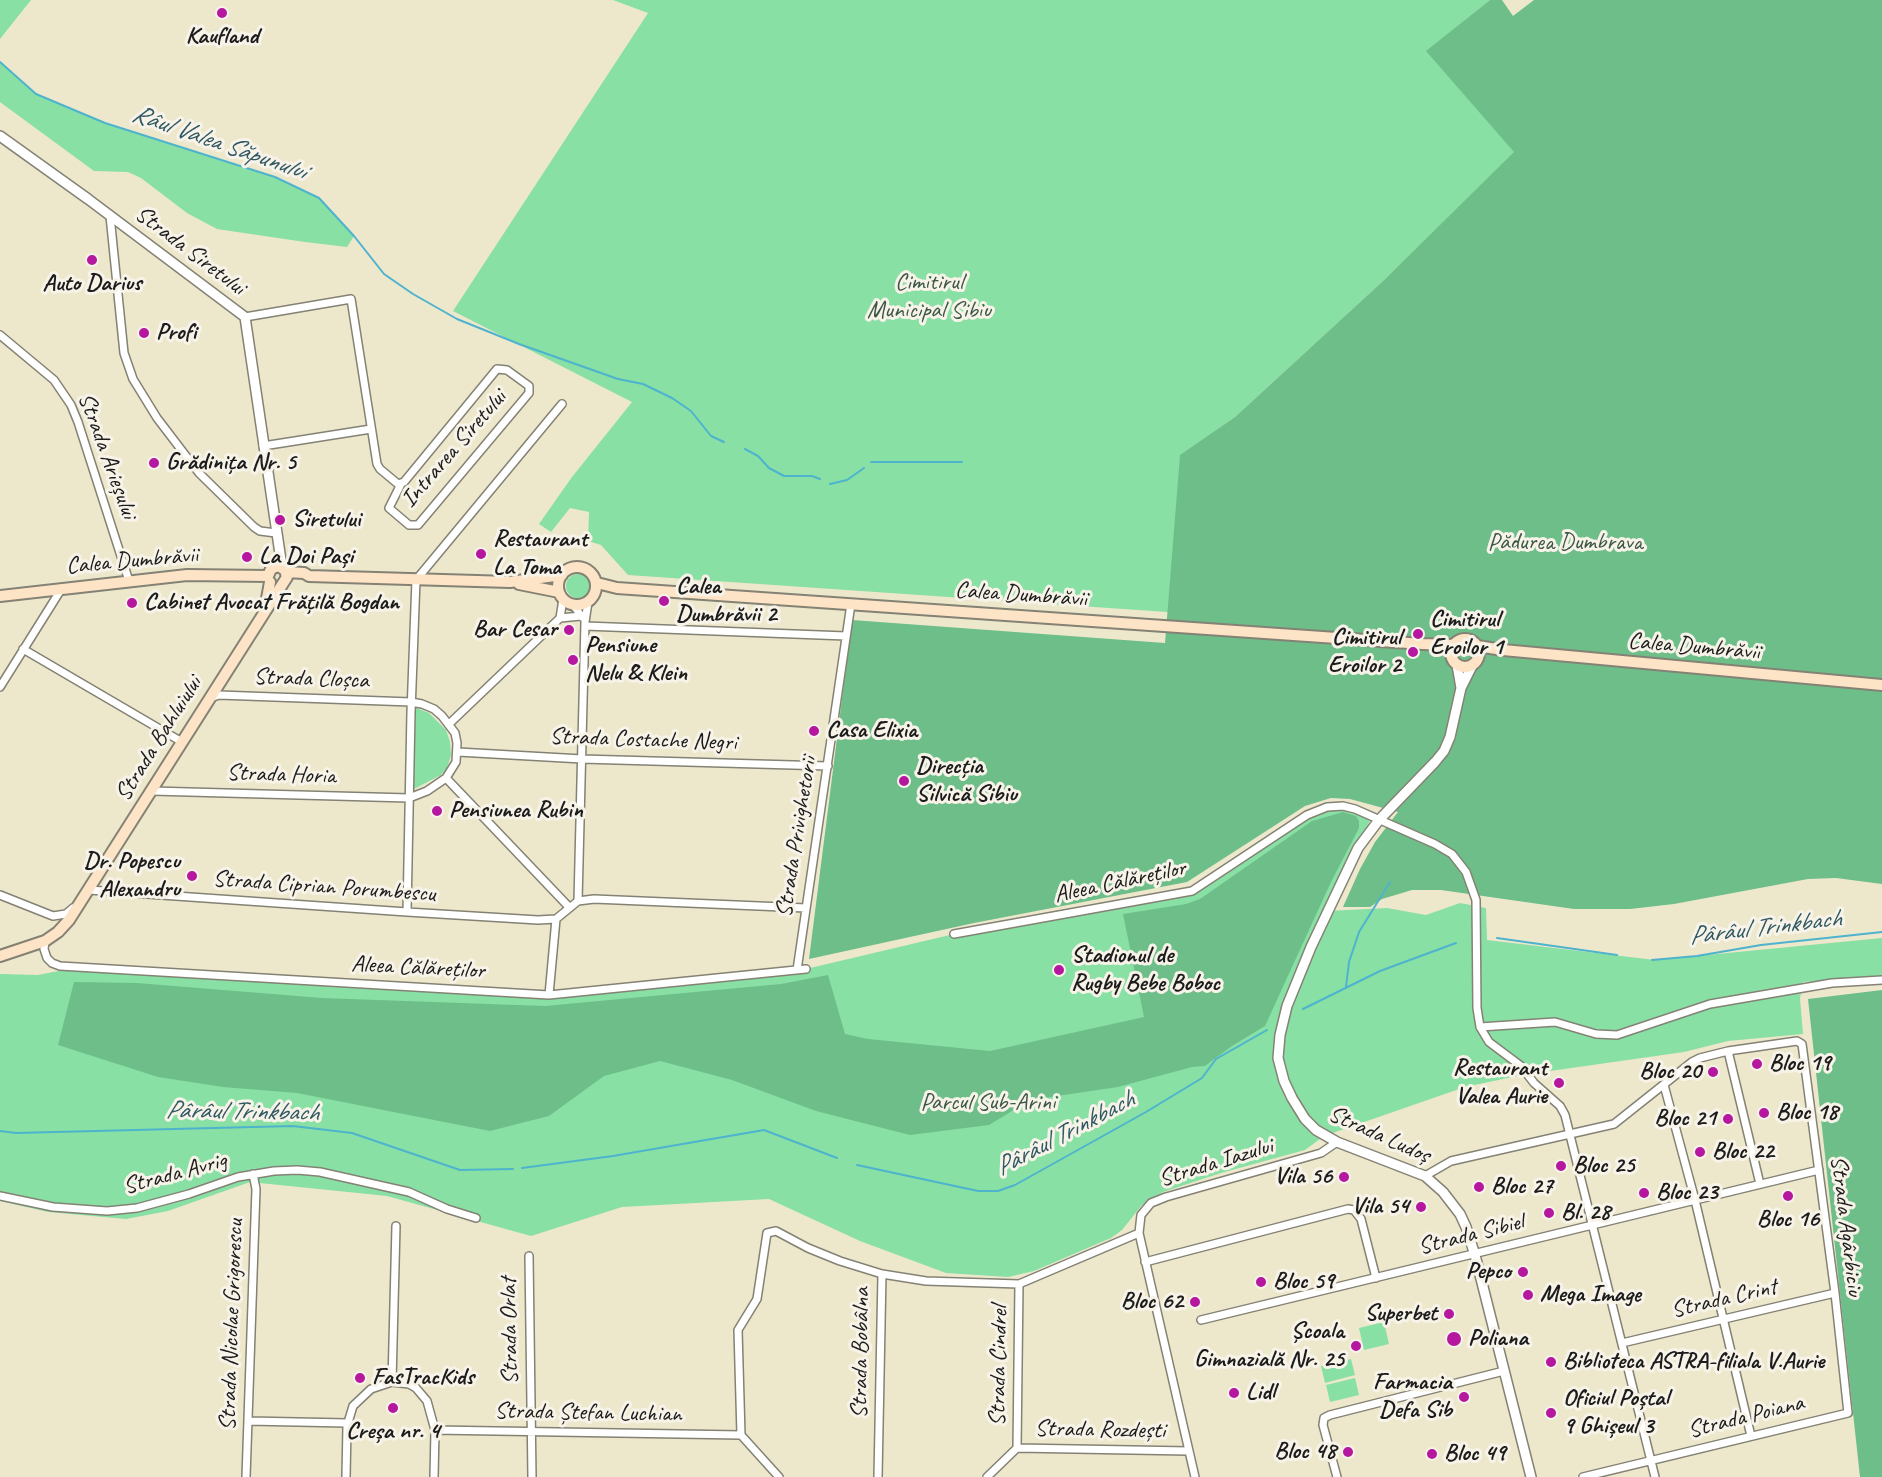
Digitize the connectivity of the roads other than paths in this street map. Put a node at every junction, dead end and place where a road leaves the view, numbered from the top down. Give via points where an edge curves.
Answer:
1 (0, 136) edge
2 (110, 216) junction
3 (245, 316) junction
4 (0, 335) edge
5 (562, 404) dead end
6 (371, 429) junction
7 (263, 446) junction
8 (401, 484) junction
9 (276, 532) junction
10 (283, 574) junction
11 (562, 575) junction
12 (269, 579) junction
13 (416, 580) junction
14 (129, 581) junction
15 (510, 582) junction
16 (62, 588) junction
17 (596, 588) junction
18 (561, 595) junction
19 (0, 596) edge
20 (588, 602) junction
21 (851, 604) junction
22 (574, 606) junction
23 (265, 610) junction
24 (560, 618) junction
25 (584, 621) junction
26 (846, 636) junction
27 (1477, 646) junction
28 (23, 649) junction
29 (1503, 650) junction
30 (1454, 655) junction
31 (1475, 662) junction
32 (1882, 685) edge
33 (0, 687) edge
34 (1461, 688) junction
35 (210, 698) junction
36 (411, 702) junction
37 (449, 723) junction
38 (182, 742) junction
39 (458, 752) junction
40 (582, 759) junction
41 (828, 766) junction
42 (446, 778) junction
43 (152, 791) junction
44 (409, 798) junction
45 (1379, 820) junction
46 (89, 890) junction
47 (0, 895) edge
48 (578, 901) junction
49 (569, 907) junction
50 (806, 908) junction
51 (407, 912) junction
52 (53, 916) junction
53 (555, 919) junction
54 (954, 934) dead end
55 (49, 939) junction
56 (0, 956) edge
57 (806, 969) dead end
58 (797, 970) junction
59 (1882, 980) edge
60 (549, 995) junction
61 (1480, 1027) junction
62 (1728, 1051) junction
63 (1664, 1086) junction
64 (1571, 1134) junction
65 (1337, 1142) junction
66 (1819, 1170) junction
67 (254, 1174) junction
68 (1425, 1176) junction
69 (1760, 1184) junction
70 (0, 1196) edge
71 (1695, 1200) junction
72 (476, 1218) dead end
73 (396, 1226) dead end
74 (1593, 1226) junction
75 (1139, 1233) junction
76 (1475, 1255) junction
77 (529, 1256) dead end
78 (1145, 1262) junction
79 (882, 1274) junction
80 (1376, 1278) junction
81 (1019, 1284) junction
82 (1835, 1293) junction
83 (1724, 1318) junction
84 (1201, 1320) dead end
85 (1622, 1343) junction
86 (1504, 1371) junction
87 (392, 1382) junction
88 (1848, 1413) joint
89 (248, 1421) junction
90 (347, 1424) junction
91 (435, 1430) junction
92 (531, 1432) junction
93 (741, 1435) junction
94 (1752, 1436) junction
95 (1017, 1448) junction
96 (1189, 1451) junction
97 (1651, 1461) junction
98 (246, 1477) edge
99 (346, 1477) edge
100 (434, 1477) edge
101 (532, 1477) edge
102 (779, 1477) edge
103 (878, 1477) edge
104 (987, 1477) edge
105 (1195, 1477) edge
106 (1337, 1477) edge
107 (1531, 1477) edge
108 (1583, 1477) edge
109 (1655, 1477) edge

1 - 2 street, Strada Siretului
2 - 3 street, Strada Siretului
2 - 9 street, Strada Siretului via 124,353 134,380 170,437 214,488 256,529
3 - 6 street, Intrarea Siretului via 351,299
3 - 7 street, Strada Siretului
4 - 14 street, Strada Arieșului via 54,380 71,405
5 - 13 street
6 - 7 street
6 - 8 street, Intrarea Siretului via 378,467
7 - 9 street, Strada Siretului
8 - 8 street, Intrarea Siretului via 497,369 507,370 529,386 529,393 418,525 409,525 389,508
9 - 10 street, Strada Siretului
10 - 12 main road, Calea Dumbrăvii via 275,585
10 - 12 main road via 270,570
10 - 13 main road
10 - 23 main road, Strada Bahluiului
11 - 15 main road
11 - 17 main road via 568,569 581,567 592,574
11 - 18 main road via 558,586
12 - 14 main road, Calea Dumbrăvii via 198,574
12 - 23 main road, Strada Bahluiului
13 - 15 main road
13 - 36 street
14 - 16 main road, Calea Dumbrăvii
15 - 18 main road
16 - 19 main road, Calea Dumbrăvii
16 - 28 street
17 - 20 main road
17 - 21 main road, Calea Dumbrăvii
18 - 22 main road
18 - 24 street
20 - 22 main road
20 - 25 street
21 - 26 street, Strada Privighetorii
21 - 30 main road, Calea Dumbrăvii via 1423,644
22 - 25 street
23 - 35 main road, Strada Bahluiului
24 - 25 street
24 - 37 street
25 - 26 street
25 - 40 street
26 - 41 street, Strada Privighetorii
27 - 29 main road, Calea Dumbrăvii
27 - 30 main road via 1464,639
27 - 31 main road
28 - 33 street
28 - 38 street
29 - 31 main road, Calea Dumbrăvii
29 - 32 main road, Calea Dumbrăvii
30 - 31 main road via 1464,668
30 - 34 street, Strada Ludoș
31 - 34 street, Strada Ludoș
34 - 45 street, Strada Ludoș via 1444,751
35 - 36 street, Strada Cloșca via 219,695
35 - 38 main road, Strada Bahluiului
36 - 37 street, Strada Cloșca via 434,709
36 - 44 street
37 - 39 street
38 - 43 main road, Strada Bahluiului
39 - 40 street, Strada Costache Negri
39 - 42 street
40 - 41 street, Strada Costache Negri
40 - 48 street
41 - 50 street, Strada Privighetorii
42 - 44 street
42 - 49 street
43 - 44 street, Strada Horia
43 - 46 main road, Strada Bahluiului
44 - 51 street
45 - 54 street, Aleea Călăreților via 1355,809 1327,807 1307,815 1192,891
45 - 61 street, Aleea Călăreților via 1445,849 1466,872 1477,905
45 - 65 street, Strada Ludoș via 1358,848 1311,947 1287,1006 1279,1040 1281,1074 1297,1107 1316,1130
46 - 51 street, Strada Ciprian Porumbescu
46 - 52 street via 66,914
46 - 55 main road, Strada Bahluiului via 69,920
47 - 52 street
48 - 49 street
48 - 50 street
49 - 53 street
50 - 58 street, Strada Privighetorii
51 - 53 street, Strada Ciprian Porumbescu
52 - 55 street via 56,926
53 - 60 street
55 - 56 main road
55 - 60 street, Aleea Călăreților via 44,949 47,958 60,966
57 - 58 street, Aleea Călăreților
58 - 60 street, Aleea Călăreților
59 - 61 street via 1832,982 1710,1004 1617,1035 1596,1034 1555,1022
61 - 64 street via 1490,1042 1515,1060 1560,1106
62 - 63 street via 1692,1062
62 - 66 street, Strada Agârbiciu via 1797,1041 1803,1044
62 - 69 street
63 - 64 street via 1614,1124
63 - 71 street
64 - 68 street via 1451,1161
64 - 74 street
65 - 68 street, Strada Ludoș
65 - 75 street, Strada Iazului via 1321,1153 1151,1203 1139,1220
66 - 69 street, Strada Sibiel
66 - 82 street, Strada Agârbiciu
67 - 70 street, Strada Avrig via 137,1208 53,1207
67 - 72 street, Strada Avrig via 320,1172 409,1192
67 - 89 street, Strada Nicolae Grigorescu
68 - 76 street, Strada Ludoș via 1460,1214
69 - 71 street, Strada Sibiel
71 - 74 street, Strada Sibiel
71 - 83 street
73 - 87 street
74 - 76 street, Strada Sibiel
74 - 85 street
75 - 78 street
75 - 81 street
76 - 80 street, Strada Sibiel
76 - 86 street, Strada Ludoș
77 - 92 street, Strada Orlat
78 - 80 street via 1354,1210 1361,1219
78 - 96 street
79 - 81 street via 926,1281
79 - 93 street, Strada Bobâlna via 771,1231 766,1237 757,1299 738,1330
79 - 103 street, Strada Bobâlna
80 - 84 street, Strada Sibiel
81 - 95 street, Strada Cindrel
82 - 83 street, Strada Crint
82 - 88 street, Strada Agârbiciu
83 - 85 street, Strada Crint
83 - 94 street
85 - 97 street
86 - 106 street via 1330,1415 1323,1425
86 - 107 street, Strada Ludoș
87 - 90 street via 363,1394 353,1406
87 - 91 street via 409,1384 422,1393
88 - 94 street, Strada Poiana
89 - 90 street
89 - 98 street, Strada Nicolae Grigorescu
90 - 99 street
91 - 92 street, Strada Ștefan Luchian
91 - 100 street
92 - 93 street, Strada Ștefan Luchian
92 - 101 street, Strada Orlat
93 - 102 street
94 - 97 street, Strada Poiana
95 - 96 street, Strada Rozdești
95 - 104 street, Strada Rozdești
96 - 105 street
97 - 108 street, Strada Poiana
97 - 109 street

